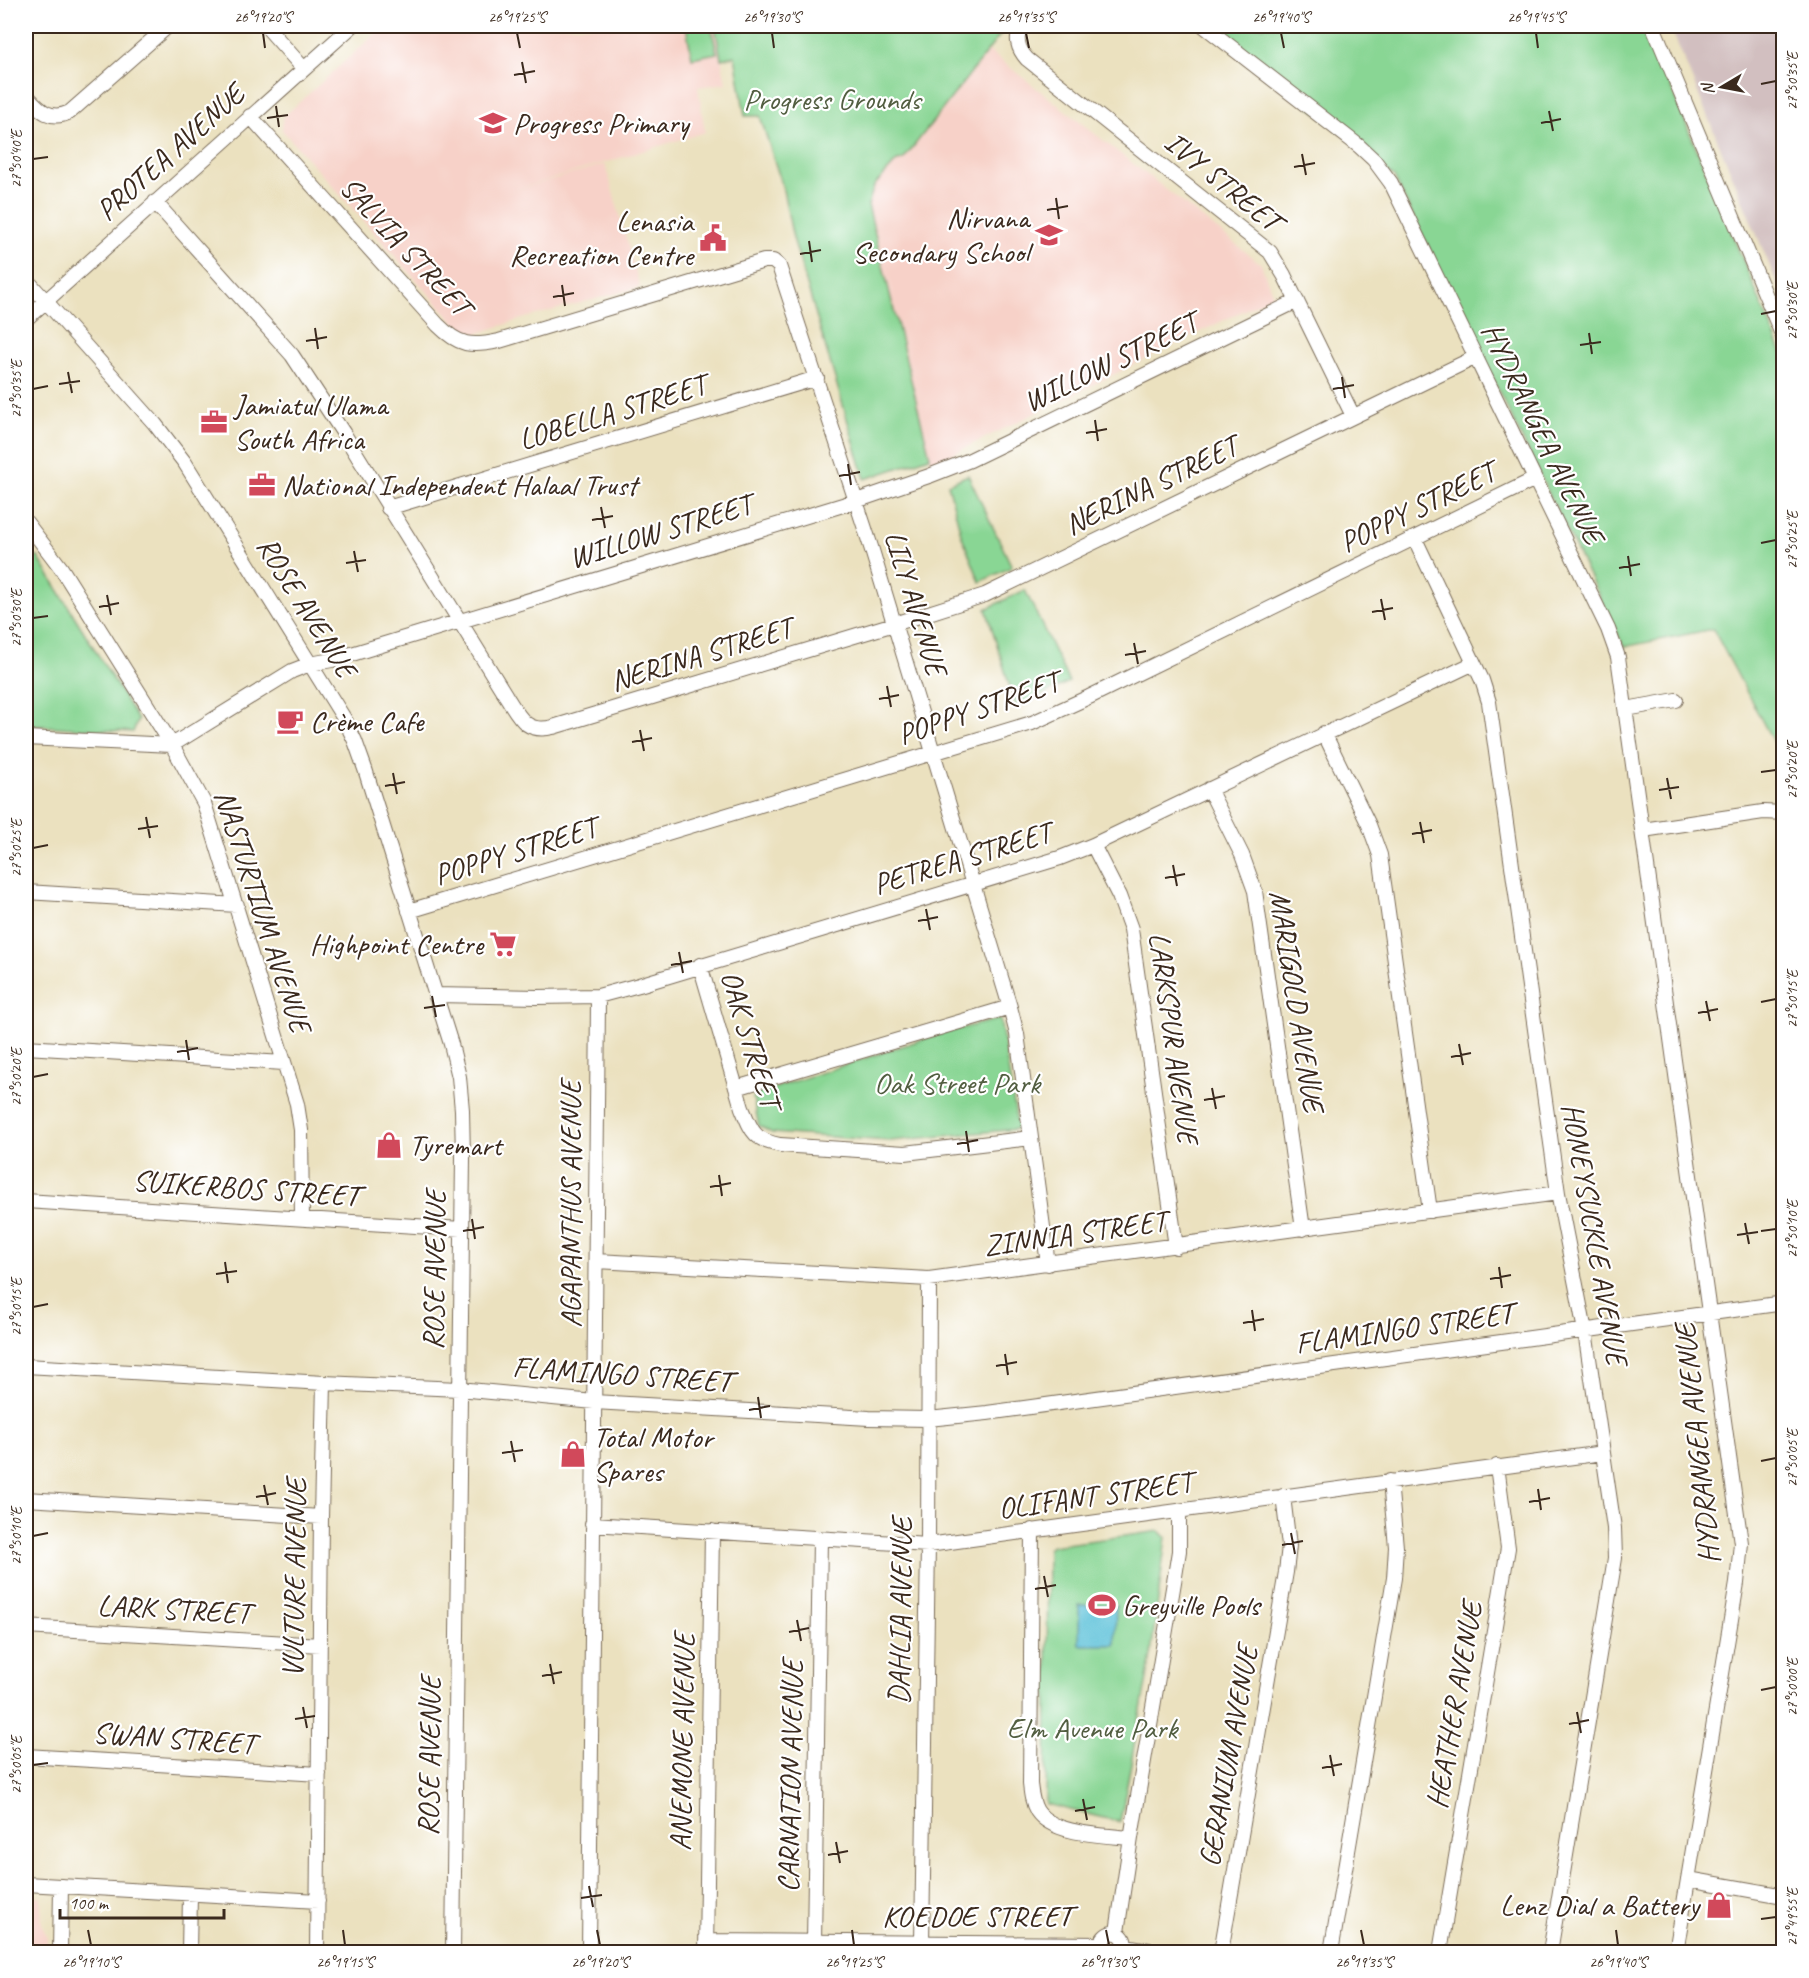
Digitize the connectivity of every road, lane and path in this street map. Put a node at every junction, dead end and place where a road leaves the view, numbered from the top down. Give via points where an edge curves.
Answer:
1 (168, 26) edge
2 (266, 26) edge
3 (352, 26) edge
4 (1020, 26) edge
5 (1204, 26) edge
6 (1653, 26) edge
7 (304, 69) junction
8 (26, 95) edge
9 (250, 116) junction
10 (155, 202) junction
11 (784, 278) joint
12 (26, 279) edge
13 (1297, 301) junction
14 (45, 302) junction
15 (26, 319) edge
16 (1784, 339) edge
17 (1476, 357) junction
18 (817, 378) junction
19 (1353, 416) junction
20 (1535, 479) junction
21 (856, 501) junction
22 (388, 508) junction
23 (28, 530) edge
24 (1415, 539) junction
25 (458, 621) junction
26 (894, 624) junction
27 (1474, 663) junction
28 (310, 664) junction
29 (1676, 700) dead end
30 (1626, 709) junction
31 (1324, 733) junction
32 (26, 738) edge
33 (172, 745) junction
34 (934, 753) junction
35 (1209, 789) junction
36 (1784, 813) edge
37 (1643, 830) junction
38 (1093, 845) junction
39 (972, 883) junction
40 (26, 892) edge
41 (237, 905) junction
42 (410, 911) junction
43 (700, 965) junction
44 (435, 995) junction
45 (598, 996) junction
46 (1010, 1007) junction
47 (26, 1047) edge
48 (284, 1063) junction
49 (736, 1088) junction
50 (1031, 1138) junction
51 (1557, 1193) junction
52 (26, 1201) edge
53 (1430, 1211) junction
54 (302, 1219) junction
55 (462, 1228) junction
56 (1303, 1229) junction
57 (1176, 1247) junction
58 (597, 1261) junction
59 (1048, 1264) junction
60 (928, 1279) junction
61 (1784, 1304) edge
62 (1710, 1314) junction
63 (1585, 1331) junction
64 (26, 1366) edge
65 (324, 1383) junction
66 (459, 1389) junction
67 (594, 1402) junction
68 (928, 1419) junction
69 (1603, 1453) junction
70 (1497, 1466) junction
71 (1390, 1481) junction
72 (1283, 1496) junction
73 (26, 1499) edge
74 (1179, 1511) junction
75 (321, 1517) junction
76 (592, 1524) junction
77 (1032, 1530) junction
78 (712, 1531) junction
79 (820, 1538) junction
80 (928, 1545) junction
81 (26, 1627) edge
82 (320, 1645) junction
83 (26, 1756) edge
84 (319, 1774) junction
85 (1131, 1838) junction
86 (1688, 1880) junction
87 (26, 1884) edge
88 (61, 1886) junction
89 (190, 1895) junction
90 (1784, 1896) edge
91 (318, 1901) junction
92 (1117, 1932) junction
93 (814, 1943) junction
94 (922, 1943) junction
95 (706, 1947) edge
96 (1104, 1948) edge
97 (1123, 1949) edge
98 (60, 1953) edge
99 (189, 1953) edge
100 (317, 1953) edge
101 (453, 1953) edge
102 (589, 1953) edge
103 (1161, 1953) edge
104 (1221, 1953) edge
105 (1331, 1953) edge
106 (1440, 1953) edge
107 (1550, 1953) edge
108 (1676, 1953) edge

1 - 8 street via 70,112 44,114
2 - 7 street
3 - 7 street, PROTEA AVENUE
4 - 13 street, IVY STREET via 1018,47 1027,59 1262,244 1277,262
5 - 17 street, HYDRANGEA AVENUE via 1359,146 1384,172
6 - 16 street
7 - 9 street, PROTEA AVENUE
9 - 10 street, PROTEA AVENUE
9 - 11 street, SALVIA STREET via 438,325 464,344 499,341 764,261 777,263
10 - 14 street, PROTEA AVENUE
10 - 22 street, NERINA STREET via 292,354
11 - 18 street, LILY AVENUE
12 - 14 street, ROSE AVENUE
13 - 19 street, IVY STREET
13 - 21 street, WILLOW STREET via 970,460
14 - 15 street, PROTEA AVENUE
14 - 28 street, ROSE AVENUE via 185,463
17 - 19 street, NERINA STREET
17 - 20 street, HYDRANGEA AVENUE
18 - 21 street, LILY AVENUE
18 - 22 street, LOBELLA STREET
19 - 26 street, NERINA STREET via 997,590
20 - 24 street, POPPY STREET
20 - 30 street, HYDRANGEA AVENUE via 1614,644
21 - 25 street, WILLOW STREET
21 - 26 street, LILY AVENUE
22 - 25 street, NERINA STREET
23 - 33 street, NASTURTIUM AVENUE via 61,568
24 - 27 street, HONEYSUCKLE AVENUE
24 - 34 street, POPPY STREET via 1051,715
25 - 26 street, NERINA STREET via 522,719 539,729
25 - 28 street, WILLOW STREET
26 - 34 street, LILY AVENUE
27 - 31 street, PETREA STREET
27 - 51 street, HONEYSUCKLE AVENUE via 1486,691 1491,718
28 - 33 street, WILLOW STREET via 292,671
28 - 42 street, ROSE AVENUE via 355,741
29 - 30 street
30 - 37 street, HYDRANGEA AVENUE
31 - 35 street, PETREA STREET
31 - 53 street via 1380,855
32 - 33 street
33 - 41 street, NASTURTIUM AVENUE via 209,814
34 - 39 street, LILY AVENUE
34 - 42 street, POPPY STREET
35 - 38 street, PETREA STREET
35 - 56 street, MARIGOLD AVENUE via 1256,891
36 - 37 street via 1763,812
37 - 62 street, HYDRANGEA AVENUE
38 - 39 street, PETREA STREET
38 - 57 street, LARKSPUR AVENUE via 1131,929
39 - 43 street, PETREA STREET
39 - 46 street, LILY AVENUE
40 - 41 street
41 - 48 street, NASTURTIUM AVENUE
42 - 44 street, ROSE AVENUE
43 - 45 street, PETREA STREET
43 - 49 street, OAK STREET
44 - 45 street, PETREA STREET
44 - 55 street, ROSE AVENUE via 451,1044 461,1095
45 - 58 street, AGAPANTHUS AVENUE
46 - 49 street
46 - 50 street, LILY AVENUE
47 - 48 street
48 - 54 street, NASTURTIUM AVENUE via 299,1114
49 - 50 street, OAK STREET via 755,1136 768,1143 905,1153
50 - 59 street, LILY AVENUE
51 - 53 street, ZINNIA STREET
51 - 63 street, HONEYSUCKLE AVENUE
52 - 54 street, SUIKERBOS STREET
53 - 56 street, ZINNIA STREET
54 - 55 street, SUIKERBOS STREET
55 - 66 street, ROSE AVENUE
56 - 57 street, ZINNIA STREET
57 - 59 street, ZINNIA STREET
58 - 60 street, ZINNIA STREET
58 - 67 street, AGAPANTHUS AVENUE
59 - 60 street, ZINNIA STREET
60 - 68 street, DAHLIA AVENUE
61 - 62 street, FLAMINGO STREET
62 - 63 street, FLAMINGO STREET
62 - 86 street, HYDRANGEA AVENUE via 1742,1551
63 - 68 street, FLAMINGO STREET
63 - 69 street, HONEYSUCKLE AVENUE
64 - 65 street, FLAMINGO STREET
65 - 66 street, FLAMINGO STREET
65 - 75 street, VULTURE AVENUE
66 - 67 street, FLAMINGO STREET
66 - 101 street, ROSE AVENUE
67 - 68 street, FLAMINGO STREET
67 - 76 street, AGAPANTHUS AVENUE
68 - 80 street, DAHLIA AVENUE
69 - 70 street, OLIFANT STREET
69 - 107 street, HONEYSUCKLE AVENUE via 1615,1558
70 - 71 street, OLIFANT STREET
70 - 106 street, HEATHER AVENUE via 1508,1548
71 - 72 street, OLIFANT STREET
71 - 105 street via 1396,1560
72 - 74 street, OLIFANT STREET
72 - 104 street, GERANIUM AVENUE via 1289,1546 1286,1572
73 - 75 street
74 - 77 street, OLIFANT STREET
74 - 85 street via 1179,1551
75 - 82 street, VULTURE AVENUE
76 - 78 street, OLIFANT STREET
76 - 102 street, AGAPANTHUS AVENUE
77 - 80 street, OLIFANT STREET
77 - 85 street via 1030,1784 1034,1805 1056,1827
78 - 79 street, OLIFANT STREET
78 - 95 street, ANEMONE AVENUE
79 - 80 street, OLIFANT STREET
79 - 93 street, CARNATION AVENUE
80 - 94 street, DAHLIA AVENUE
81 - 82 street, LARK STREET
82 - 84 street, VULTURE AVENUE
83 - 84 street, SWAN STREET
84 - 91 street, VULTURE AVENUE
85 - 92 street
86 - 90 street
86 - 108 street, HYDRANGEA AVENUE
87 - 88 street
88 - 89 street
88 - 98 street
89 - 91 street
89 - 99 street
91 - 100 street, VULTURE AVENUE
92 - 96 street via 1108,1933
92 - 97 street via 1124,1938
93 - 94 street, KOEDOE STREET
93 - 95 street, KOEDOE STREET
94 - 96 street, KOEDOE STREET
97 - 103 street

